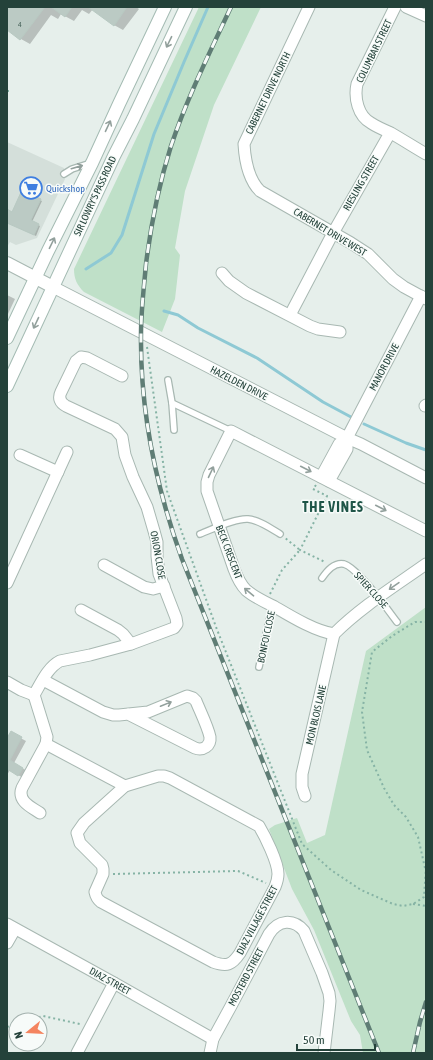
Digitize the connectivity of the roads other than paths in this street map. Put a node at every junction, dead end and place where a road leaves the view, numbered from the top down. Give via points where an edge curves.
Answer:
1 (165, 7) edge
2 (186, 7) edge
3 (309, 7) edge
4 (395, 7) edge
5 (406, 7) edge
6 (426, 16) edge
7 (390, 133) junction
8 (426, 154) edge
9 (92, 163) junction
10 (64, 174) dead end
11 (252, 181) joint
12 (332, 233) junction
13 (7, 263) edge
14 (222, 273) dead end
15 (36, 278) junction
16 (53, 287) junction
17 (423, 298) edge
18 (290, 315) junction
19 (340, 332) dead end
20 (7, 338) edge
21 (122, 376) dead end
22 (168, 380) dead end
23 (7, 386) edge
24 (172, 404) junction
25 (174, 430) dead end
26 (231, 431) junction
27 (347, 438) junction
28 (67, 452) dead end
29 (20, 455) dead end
30 (58, 472) junction
31 (426, 478) edge
32 (325, 479) junction
33 (220, 526) junction
34 (426, 531) edge
35 (200, 534) dead end
36 (280, 534) road end
37 (426, 564) edge
38 (104, 565) dead end
39 (322, 578) dead end
40 (7, 583) edge
41 (164, 586) junction
42 (379, 597) junction
43 (272, 606) junction
44 (81, 610) dead end
45 (397, 622) dead end
46 (334, 634) junction
47 (131, 644) junction
48 (259, 668) dead end
49 (43, 680) junction
50 (7, 682) edge
51 (34, 695) junction
52 (128, 714) junction
53 (46, 744) junction
54 (125, 786) junction
55 (305, 796) dead end
56 (40, 813) dead end
57 (11, 927) edge
58 (7, 943) edge
59 (114, 983) junction
60 (213, 1039) junction
61 (77, 1053) edge
62 (210, 1053) edge
63 (324, 1053) edge

9 -> 1 main road, SIR LOWRY'S PASS ROAD
2 -> 16 main road, SIR LOWRY'S PASS ROAD
3 - 11 street, CABERNET DRIVE NORTH via 244,144 244,154
4 - 7 street, COLUMBAR STREET via 355,91 363,116 369,123
5 - 6 street
7 - 8 street, COLUMBAR STREET
7 - 12 street, RIESLING STREET
10 -> 9 lane via 72,168
15 -> 9 main road, SIR LOWRY'S PASS ROAD
11 - 12 street, CABERNET DRIVE WEST via 260,191
12 - 17 street, CABERNET DRIVE WEST via 368,254 393,279
12 - 18 street, RIESLING STREET
13 - 15 main road
14 - 18 street via 246,292
15 - 16 main road
15 - 20 main road, SIR LOWRY'S PASS ROAD
16 -> 23 main road, SIR LOWRY'S PASS ROAD
16 - 27 street, HAZELDEN DRIVE
17 - 27 street, MANOR DRIVE
18 - 19 street via 318,329
21 - 41 street, ORION CLOSE via 81,357 76,361 60,394 60,400 63,405 115,429 122,437 125,455 154,530 159,574
22 - 24 lane
24 - 25 lane
24 - 26 lane
26 -> 32 street
33 -> 26 street, BECK CRESCENT via 207,490 207,482
27 - 31 street, HAZELDEN DRIVE
27 - 32 street via 339,444
28 - 30 street
29 - 30 street
30 - 40 street
32 -> 34 street
33 - 35 lane
33 - 36 lane via 240,519 249,519
43 -> 33 street, BECK CRESCENT via 254,596 238,580
37 -> 42 street
38 - 41 street via 144,587 153,589
39 - 42 lane, SPIER CLOSE via 329,568 344,564 359,575
41 - 47 street, ORION CLOSE via 177,624 174,628
42 - 45 lane, SPIER CLOSE
42 - 46 street
43 - 46 street, BECK CRESCENT via 326,633
43 - 48 lane, BONFOI CLOSE
44 - 47 street via 118,630
46 - 55 street, MON BLOIS LANE via 302,774
47 - 49 street, ORION CLOSE via 60,661
49 - 51 street, ORION CLOSE
49 - 52 street via 103,712 113,715
50 - 51 street
51 - 53 street via 47,737
52 -> 52 street via 148,712 184,697 193,698 209,736 209,742 205,748 195,748
53 - 54 street
53 - 56 street via 20,793 23,801
54 - 54 street, DIAZ VILLAGE STREET via 158,776 170,778 258,826 263,833 276,863 278,880 235,960 231,963 221,965 213,962 97,898 95,892 103,874 102,865 80,843 77,833
57 - 58 street
57 - 59 street, DIAZ STREET
59 - 60 street, DIAZ STREET
59 - 61 street
60 - 62 street, MOSTERD STREET
60 - 63 street, MOSTERD STREET via 272,929 291,922 304,931 329,993

